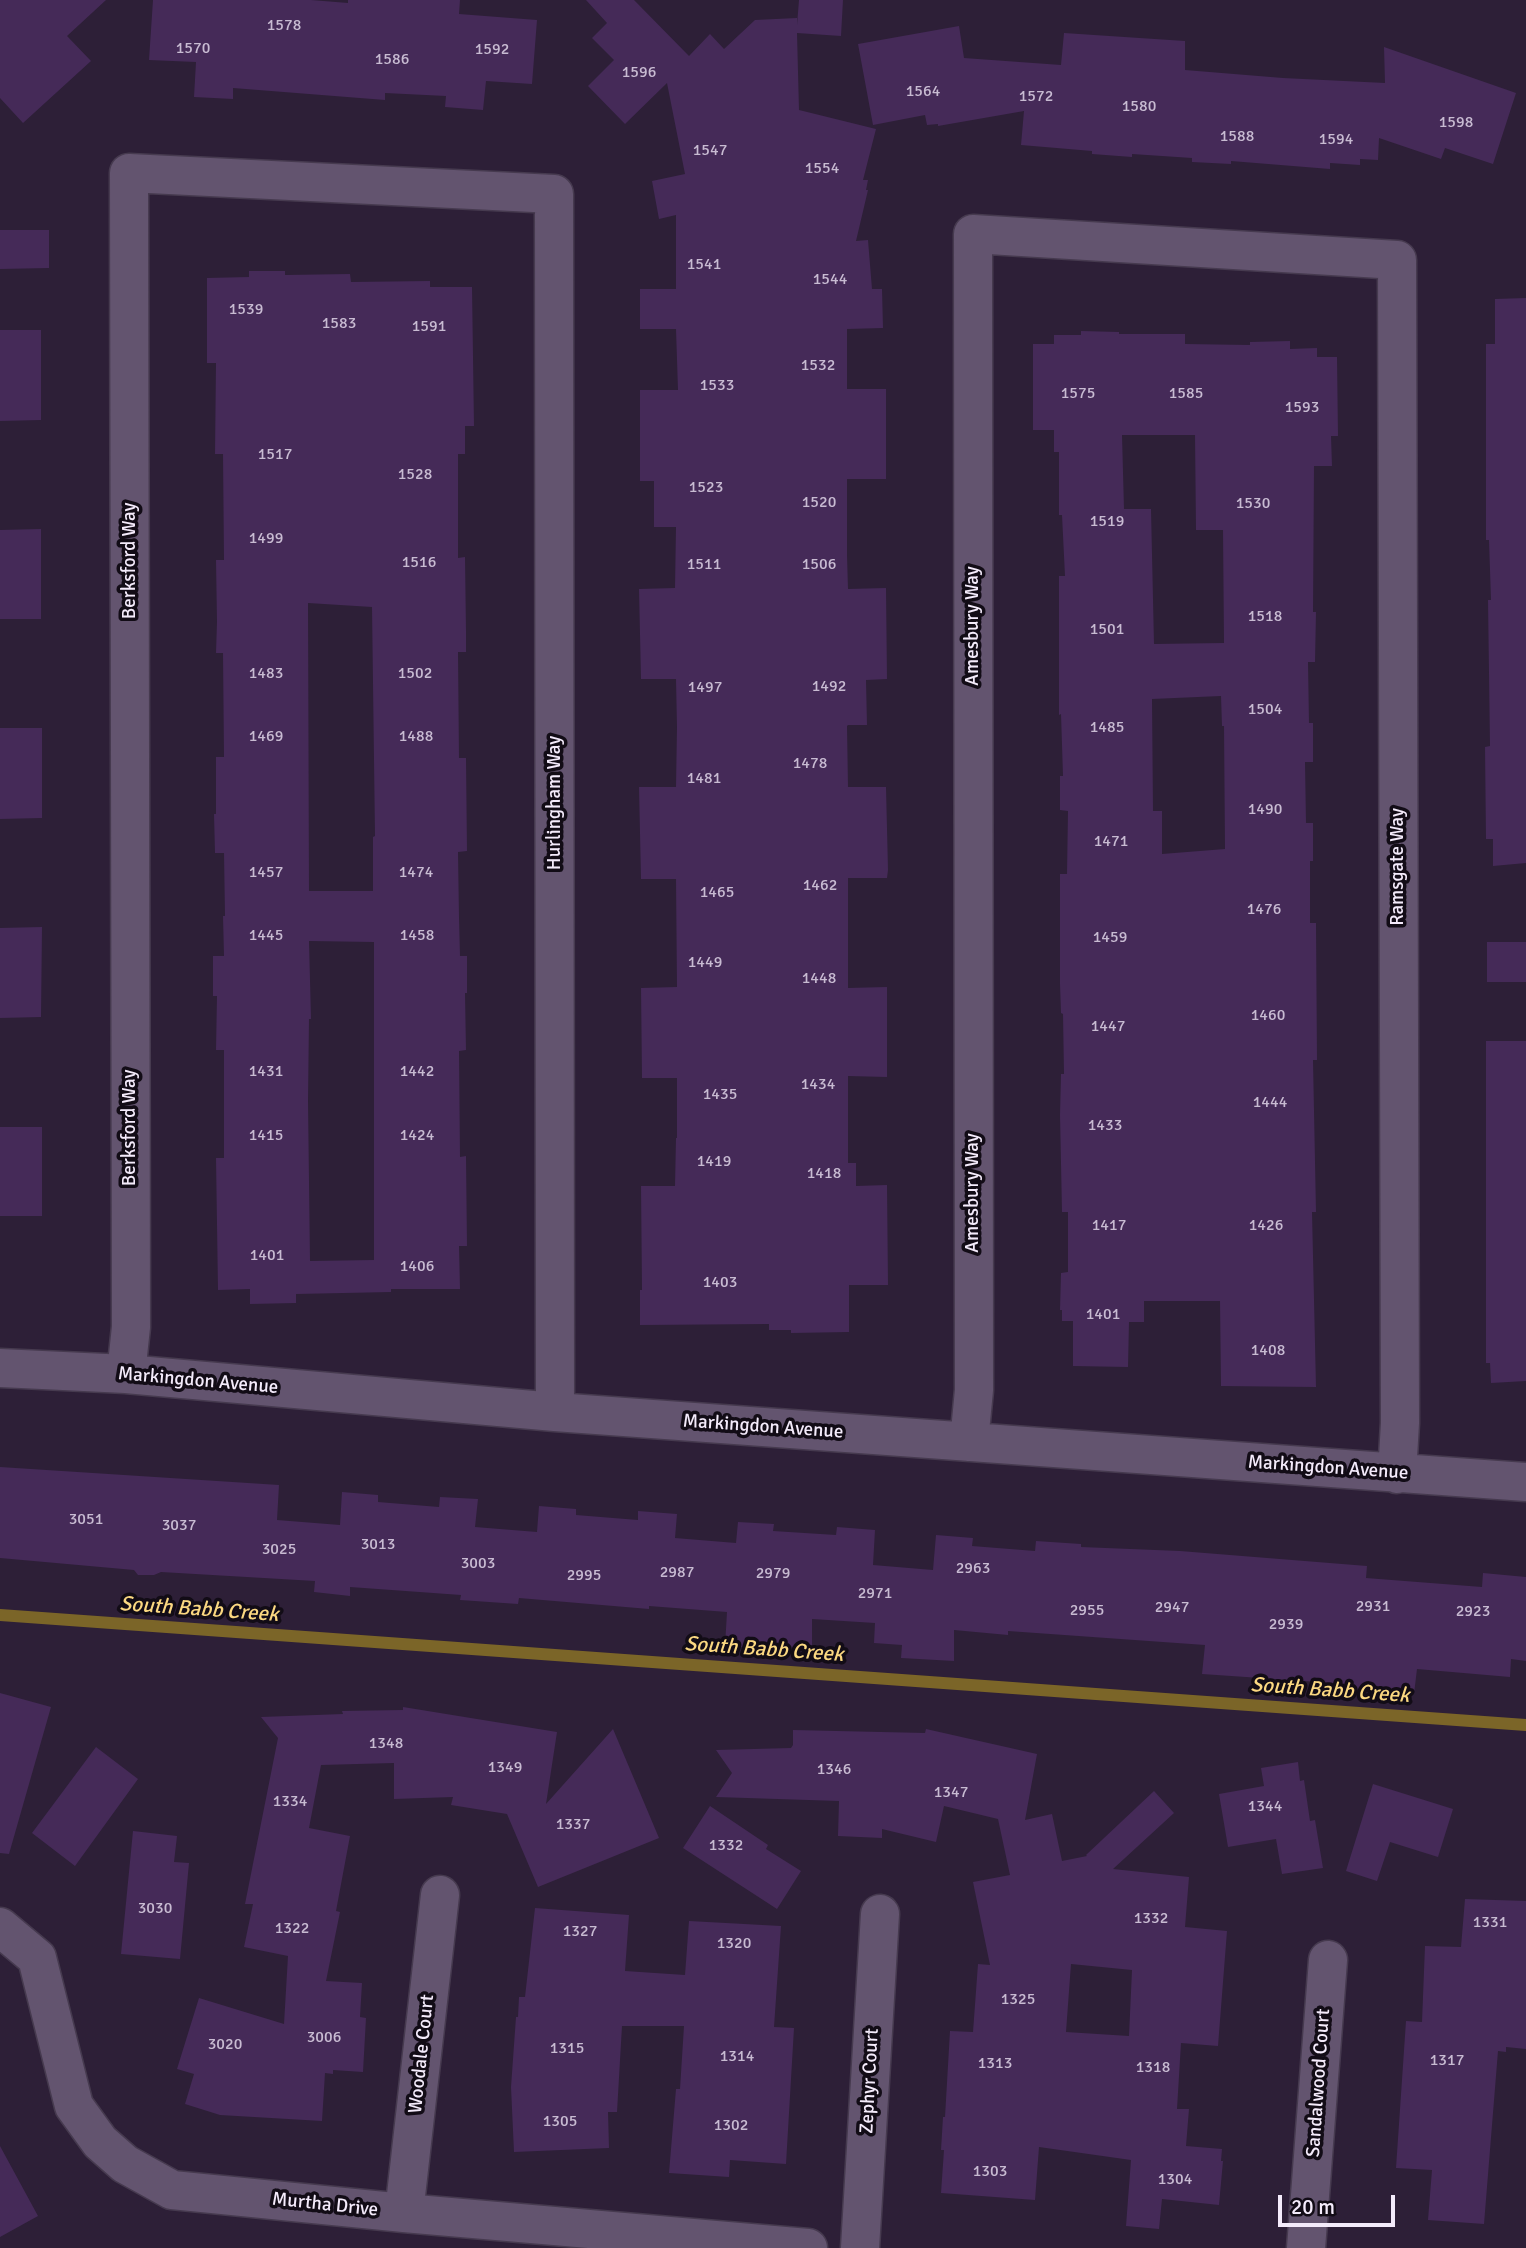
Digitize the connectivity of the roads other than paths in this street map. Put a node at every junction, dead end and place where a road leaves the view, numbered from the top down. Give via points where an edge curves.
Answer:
1 (554, 194) joint
2 (1396, 260) joint
3 (0, 1368) edge
4 (126, 1374) junction
5 (555, 1412) junction
6 (970, 1442) junction
7 (1397, 1474) junction
8 (1526, 1482) edge
9 (440, 1895) dead end
10 (880, 1914) dead end
11 (0, 1927) edge
12 (1328, 1960) dead end
13 (404, 2213) junction
14 (808, 2248) edge
15 (860, 2248) edge
16 (1306, 2248) edge

1 - 4 street, Berksford Way via 129,173 131,1327
1 - 5 street, Hurlingham Way
2 - 6 street, Amesbury Way via 973,234 974,1390
2 - 7 street, Ramsgate Way
3 - 4 street, Markingdon Avenue
4 - 5 street, Markingdon Avenue
5 - 6 street, Markingdon Avenue
6 - 7 street, Markingdon Avenue
7 - 8 street, Markingdon Avenue
9 - 13 street, Woodale Court
10 - 15 street, Zephyr Court
11 - 13 street, Murtha Drive via 37,1958 74,2106 100,2142 125,2164 172,2190
12 - 16 street, Sandalwood Court
13 - 14 street, Murtha Drive

